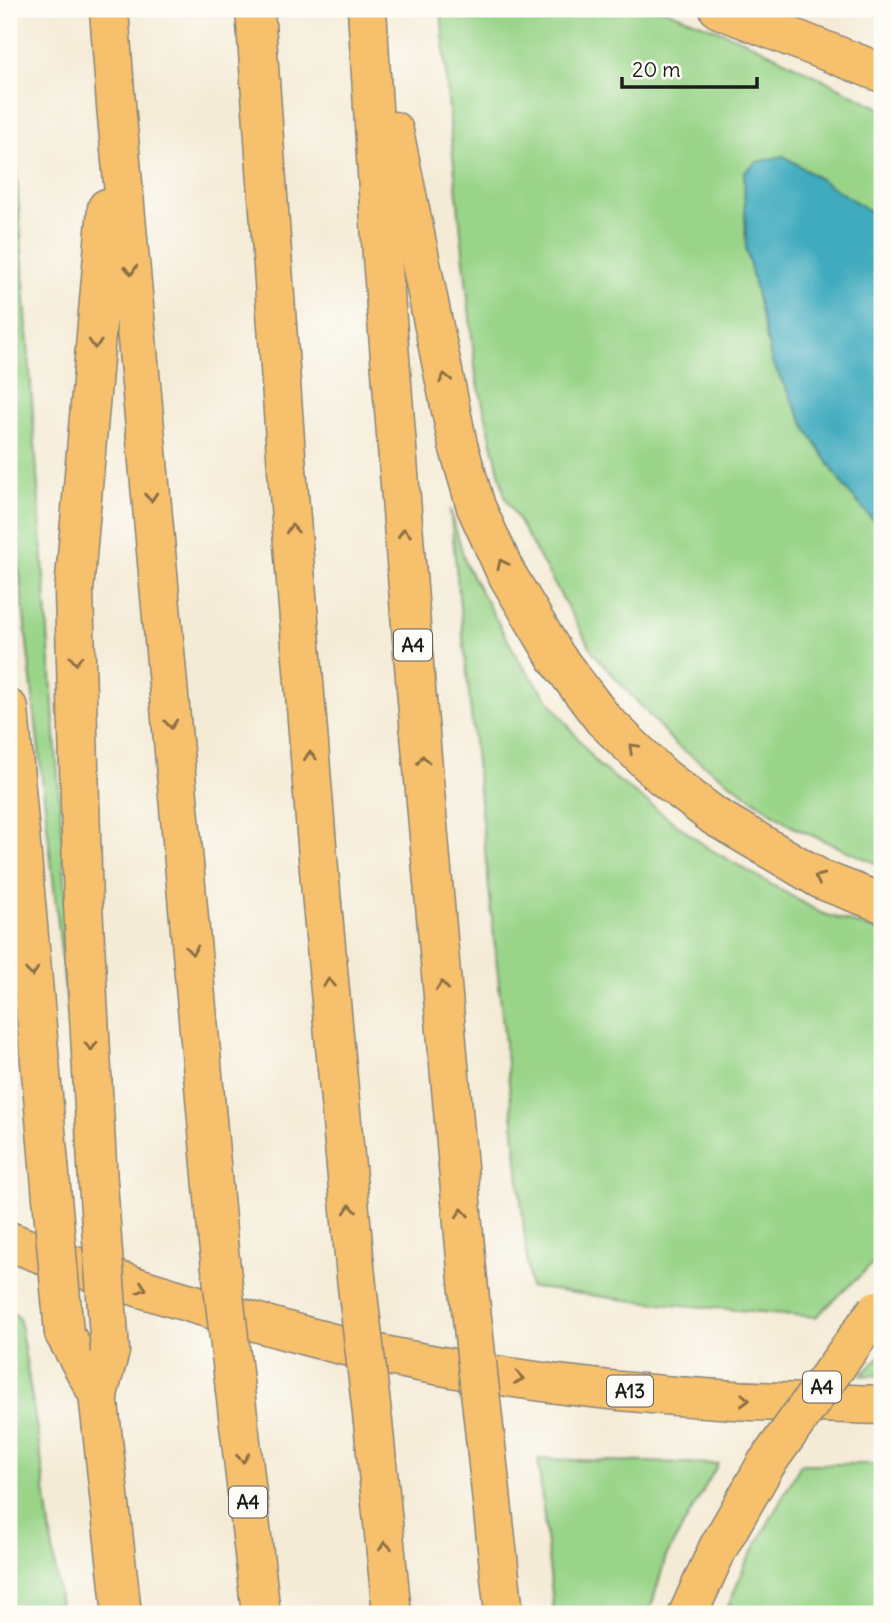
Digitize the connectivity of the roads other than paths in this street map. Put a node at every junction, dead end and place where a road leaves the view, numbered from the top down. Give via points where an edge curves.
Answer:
1 (110, 9) edge
2 (255, 9) edge
3 (368, 9) edge
4 (719, 9) edge
5 (882, 73) edge
6 (116, 105) junction
7 (9, 709) edge
8 (882, 903) edge
9 (9, 1241) edge
10 (879, 1307) edge
11 (98, 1394) junction
12 (882, 1405) edge
13 (122, 1614) edge
14 (261, 1614) edge
15 (392, 1614) edge
16 (504, 1614) edge
17 (688, 1614) edge

1 - 6 main road, A4
15 -> 2 main road, bridge via 318,870
8 -> 3 main road, A4 via 790,862 714,816 663,777 603,719 556,657 505,571 476,506 458,445
16 -> 3 main road, A4, bridge via 468,1281 416,691
4 - 5 main road
6 -> 11 main road, A4, bridge via 74,591 83,905 110,1352
6 -> 14 main road, A4, bridge via 218,1242
7 -> 11 main road, A4, bridge via 64,1333
9 -> 12 main road, A13 via 283,1331 418,1362 653,1394
10 - 17 main road, A4, bridge via 766,1464 718,1548
11 - 13 main road, A4

